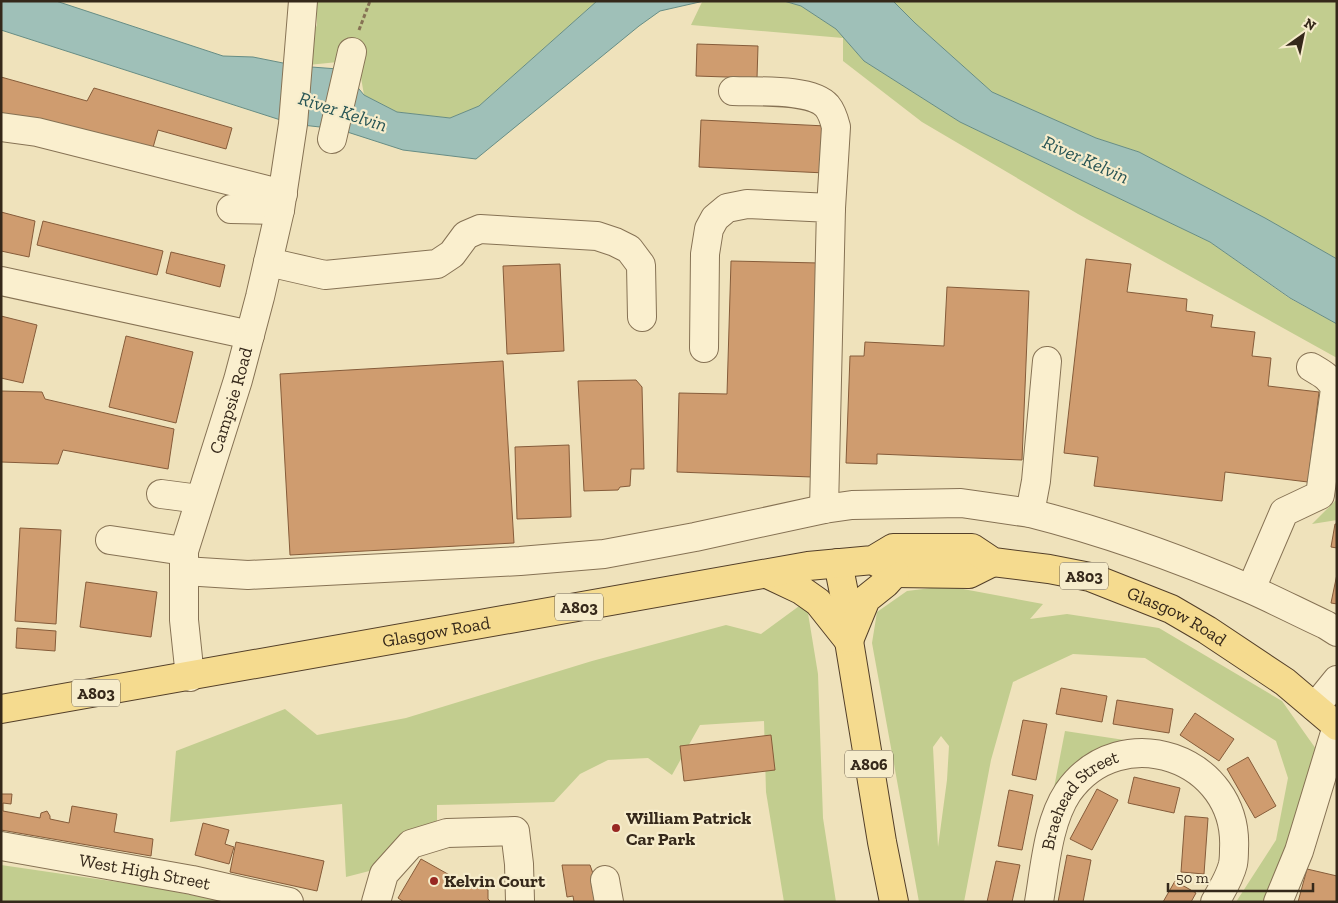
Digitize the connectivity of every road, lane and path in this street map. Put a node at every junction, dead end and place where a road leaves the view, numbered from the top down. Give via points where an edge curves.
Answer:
1 (370, 1) edge
2 (303, 7) edge
3 (352, 52) joint
4 (732, 91) dead end
5 (1, 127) edge
6 (332, 139) dead end
7 (282, 202) junction
8 (831, 208) junction
9 (231, 209) dead end
10 (268, 262) junction
11 (1, 281) edge
12 (642, 317) dead end
13 (250, 335) junction
14 (704, 348) dead end
15 (1047, 361) dead end
16 (1311, 367) dead end
17 (161, 494) dead end
18 (199, 499) junction
19 (824, 509) junction
20 (1030, 513) junction
21 (110, 540) dead end
22 (184, 561) junction
23 (838, 564) junction
24 (884, 567) junction
25 (767, 574) junction
26 (1252, 589) junction
27 (1337, 632) edge
28 (849, 642) junction
29 (190, 677) junction
30 (1337, 680) edge
31 (1315, 708) junction
32 (1, 709) edge
33 (1337, 726) edge
34 (1, 846) edge
35 (520, 901) edge
36 (289, 902) edge
37 (376, 902) edge
38 (894, 902) edge
39 (1039, 902) edge
40 (1215, 902) edge
41 (1278, 902) edge

1 - 3 path
2 - 7 street, Campsie Road via 293,124
3 - 6 street
4 - 8 street via 804,94 826,106 836,127
5 - 7 street via 37,132
7 - 9 street
7 - 10 street, Campsie Road
8 - 14 street via 747,204 727,208 715,218 709,229 706,254
8 - 19 street
10 - 12 street via 325,275 437,264 452,254 466,235 480,229 597,236 630,249 641,265
10 - 13 street, Campsie Road
11 - 13 street
13 - 18 street, Campsie Road
15 - 20 street
16 - 26 street via 1327,377 1334,389 1320,495 1284,512
17 - 18 street
18 - 22 street, Campsie Road
19 - 20 street via 852,505 961,503
19 - 22 street via 604,554 258,575
20 - 26 street via 1150,548
21 - 22 street
22 - 29 street, Campsie Road via 184,620
23 - 24 main road, Glasgow Road / A803
23 - 25 main road, Glasgow Road / A803
23 - 28 main road, A806
24 - 28 main road via 886,583 866,599
24 - 31 main road, Glasgow Road / A803 via 893,548 972,548 993,562 1090,577 1170,609 1234,646
25 - 28 main road via 818,602
25 - 29 main road, Glasgow Road / A803
26 - 27 street
28 - 38 main road, A806
29 - 32 main road, Glasgow Road / A803
30 - 31 street
31 - 33 main road, Glasgow Road / A803
33 - 41 street via 1299,851
34 - 36 street, West High Street via 192,880
35 - 37 street via 515,831 447,832 411,844 384,874
39 - 40 street, Braehead Street via 1052,830 1068,792 1082,775 1100,762 1140,752 1169,756 1198,771 1224,802 1233,822 1233,864

